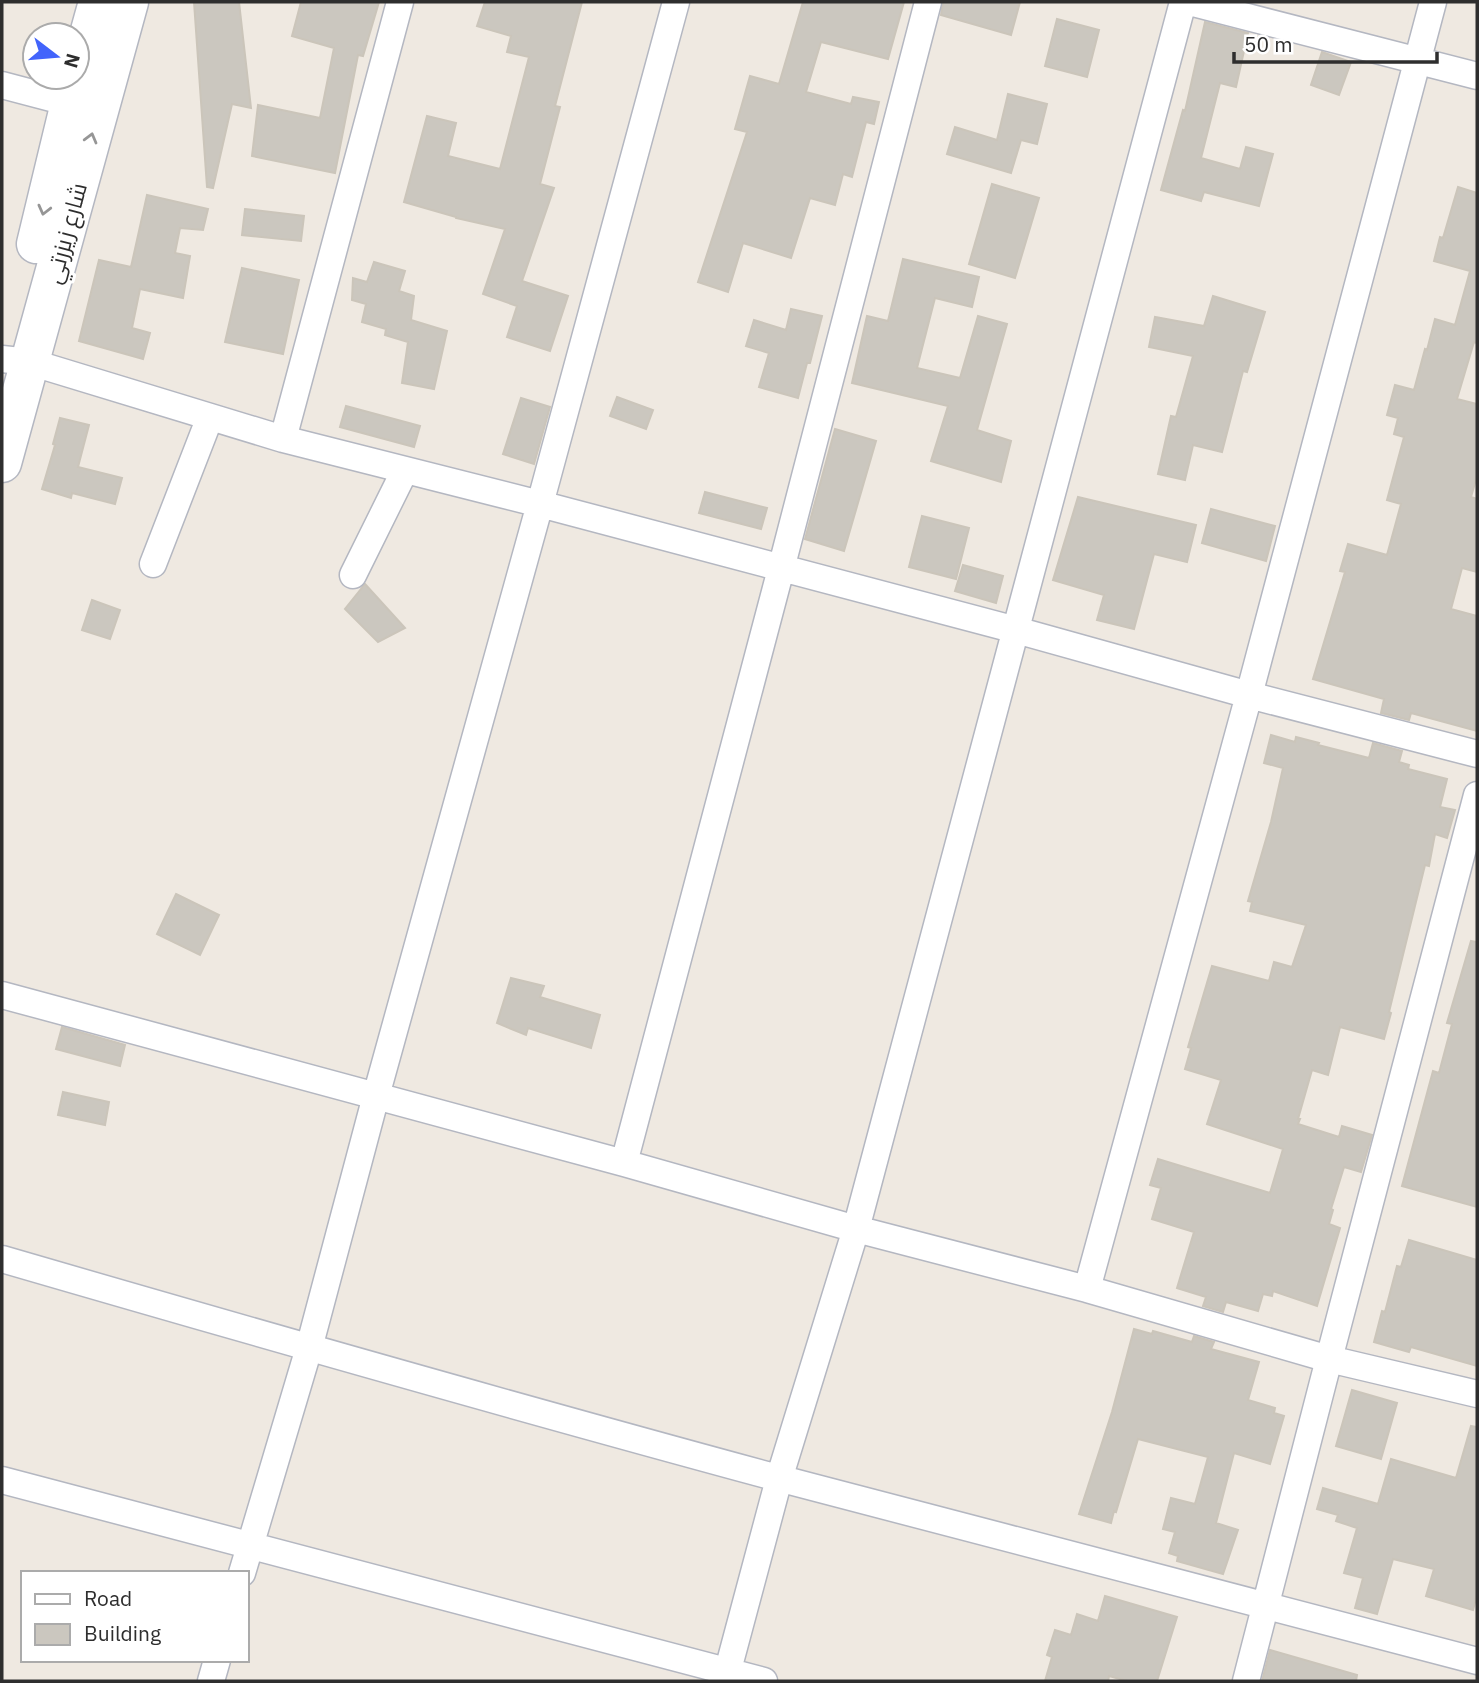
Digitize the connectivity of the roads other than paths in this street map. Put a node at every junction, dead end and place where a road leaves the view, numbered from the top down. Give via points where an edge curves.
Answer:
1 (98, 2) edge
2 (129, 2) edge
3 (401, 2) edge
4 (676, 2) edge
5 (928, 2) edge
6 (1184, 2) edge
7 (1189, 2) edge
8 (1433, 2) edge
9 (1418, 60) junction
10 (1477, 76) edge
11 (2, 85) edge
12 (70, 103) junction
13 (11, 368) edge
14 (210, 417) junction
15 (283, 439) junction
16 (2, 464) edge
17 (405, 470) junction
18 (540, 504) junction
19 (153, 564) dead end
20 (781, 569) junction
21 (353, 575) dead end
22 (1016, 630) junction
23 (1249, 695) junction
24 (1477, 754) edge
25 (1477, 795) edge
26 (2, 996) edge
27 (376, 1096) junction
28 (624, 1163) junction
29 (856, 1229) junction
30 (2, 1259) edge
31 (1087, 1289) junction
32 (309, 1348) junction
33 (1329, 1359) junction
34 (1477, 1394) edge
35 (779, 1479) junction
36 (2, 1480) edge
37 (250, 1546) junction
38 (243, 1571) edge
39 (1266, 1605) junction
40 (1477, 1661) edge
41 (216, 1662) edge
42 (726, 1676) edge
43 (211, 1681) edge
44 (764, 1681) edge
45 (1246, 1681) edge

1 - 12 street, شارع زيزرتي
13 -> 2 street, شارع زيزرتي
3 - 15 street
4 - 18 street
5 - 20 street
6 - 22 street
7 - 9 street
8 - 9 street
9 - 10 street
9 - 23 street
11 - 12 street
12 -> 13 street, شارع زيزرتي via 13,341
13 - 14 street
13 - 16 street, شارع زيزرتي
14 - 15 street
14 - 19 street
15 - 17 street
17 - 18 street
17 - 21 street
18 - 20 street
18 - 27 street
20 - 22 street
20 - 28 street
22 - 23 street
22 - 29 street
23 - 24 street
23 - 31 street
25 - 33 street
26 - 27 street
27 - 28 street
27 - 32 street
28 - 29 street
29 - 31 street
29 - 35 street
30 - 32 street
31 - 33 street
32 - 35 street
32 - 37 street
33 - 34 street
33 - 39 street
35 - 39 street
35 - 42 street
36 - 37 street
37 - 38 street
37 - 42 street
39 - 40 street
39 - 45 street
41 - 43 street
42 - 44 street

